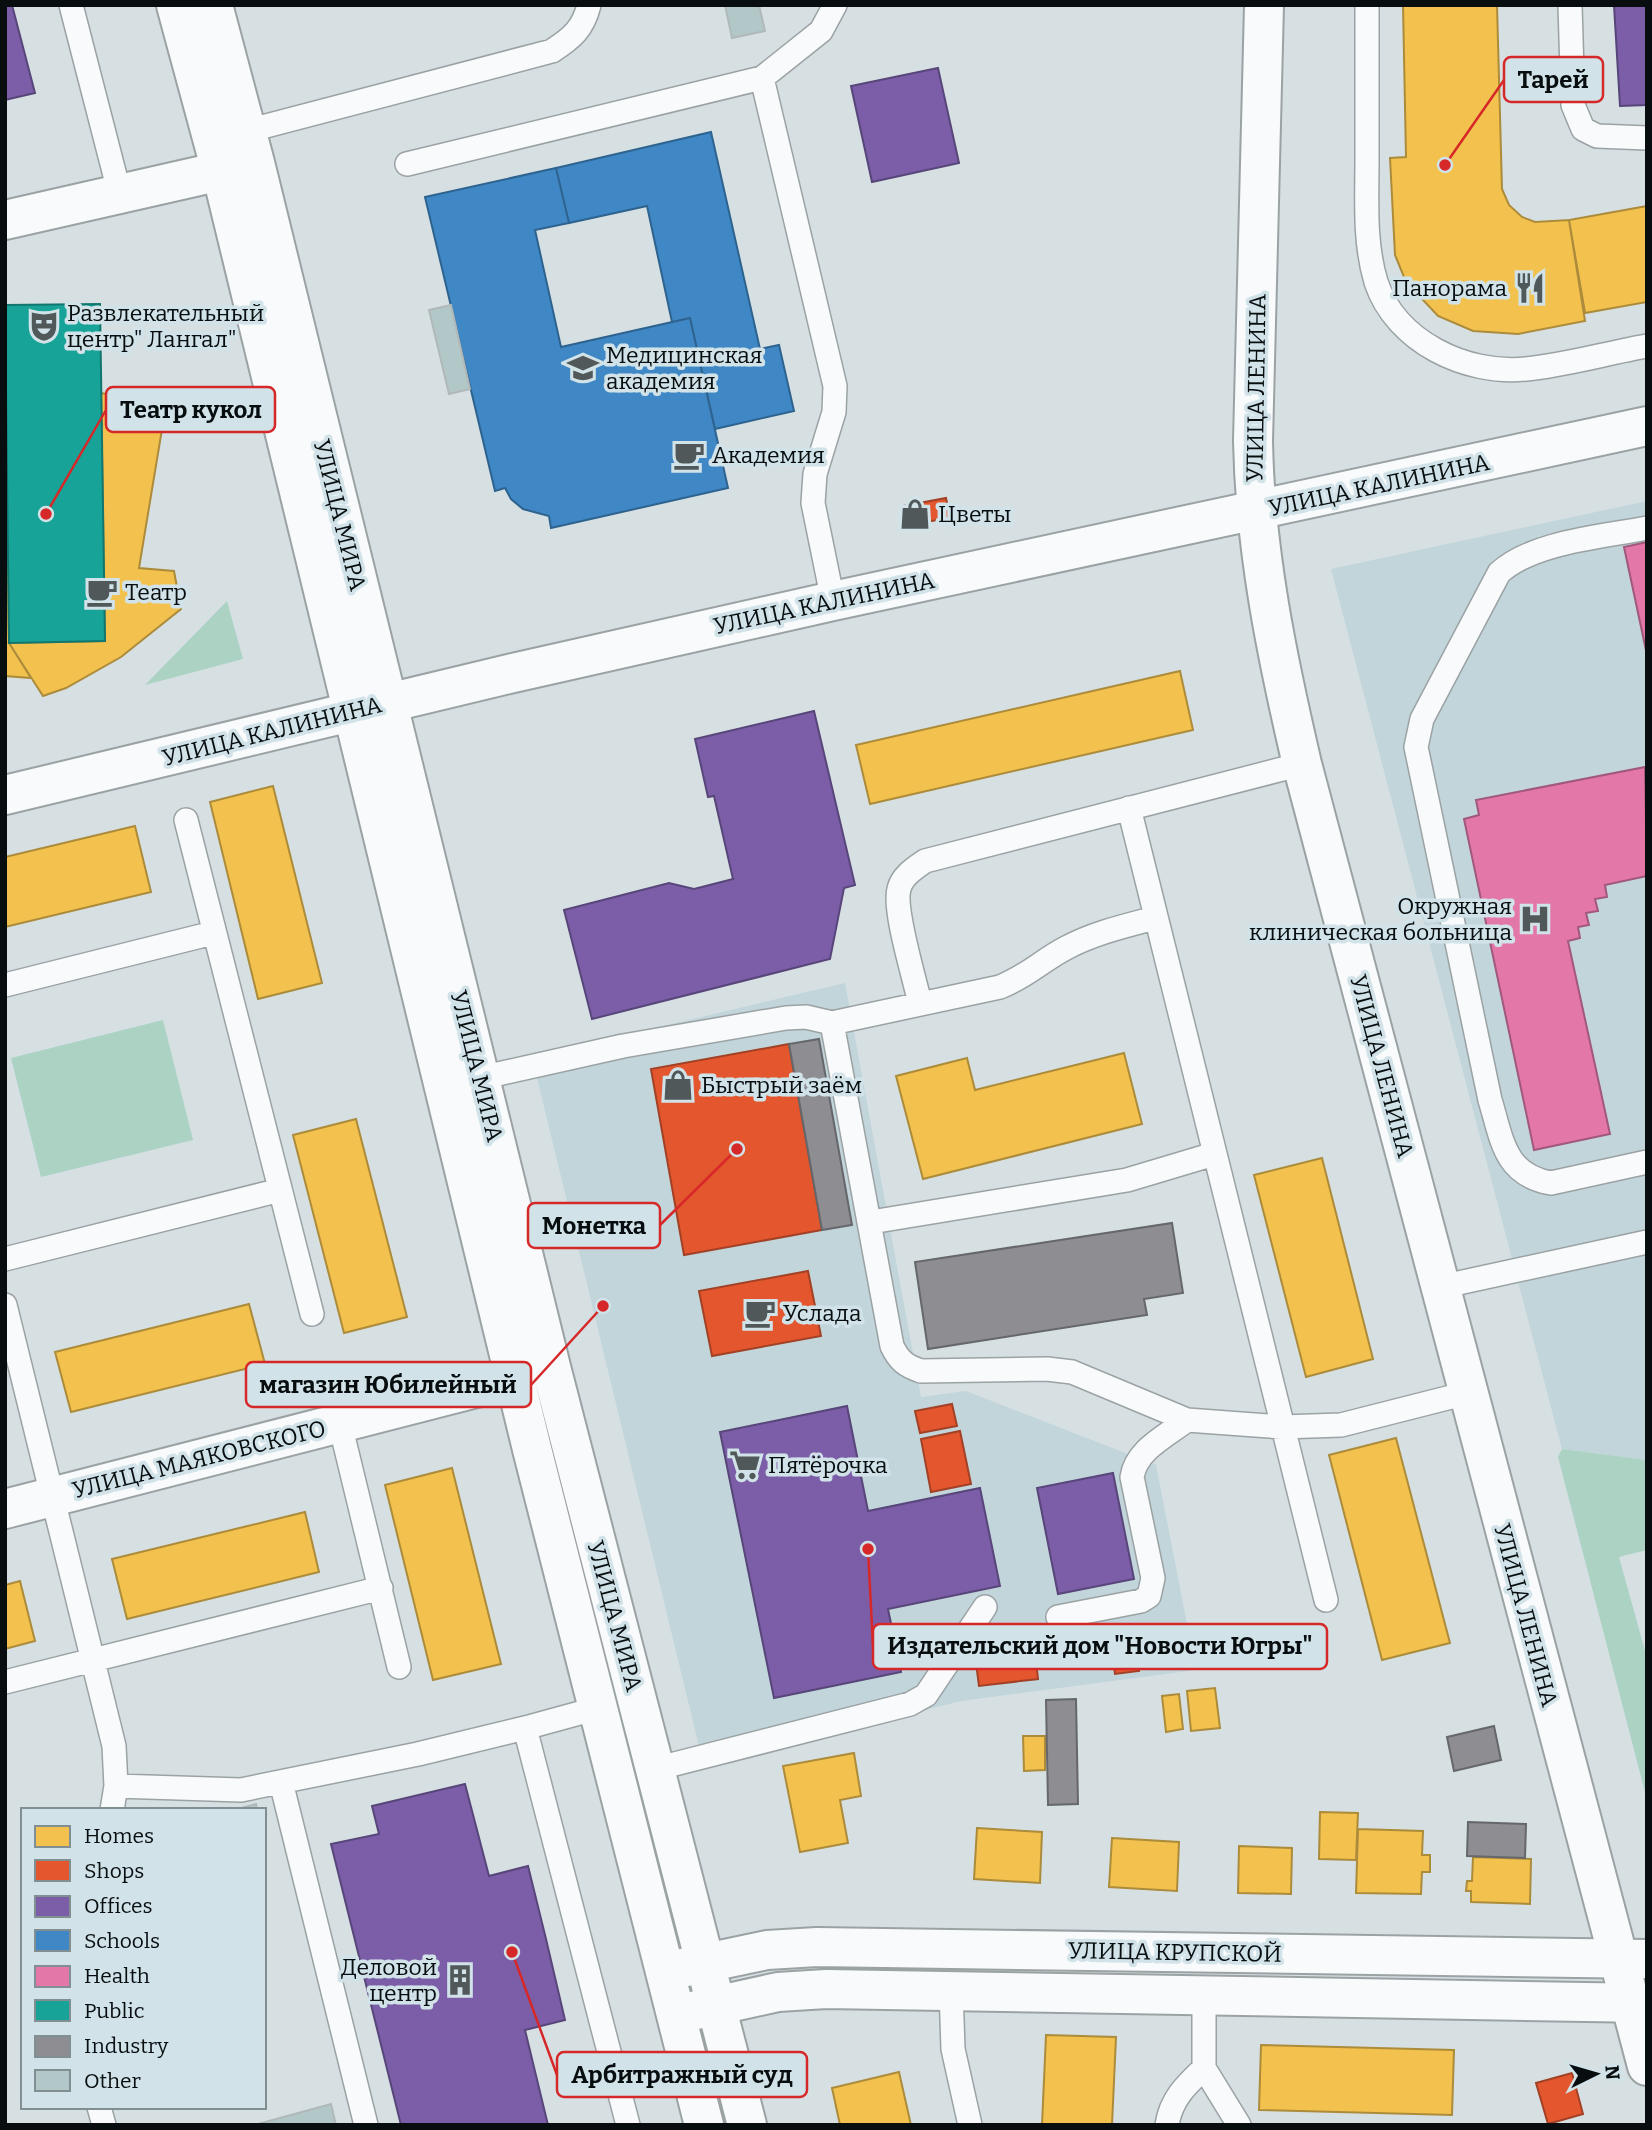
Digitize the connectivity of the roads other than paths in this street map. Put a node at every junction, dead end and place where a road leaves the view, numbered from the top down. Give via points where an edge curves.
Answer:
1 (71, 5) edge
2 (176, 5) edge
3 (213, 5) edge
4 (589, 5) edge
5 (835, 5) edge
6 (1264, 5) edge
7 (1367, 5) edge
8 (1570, 5) edge
9 (762, 78) junction
10 (1647, 138) edge
11 (241, 155) junction
12 (407, 164) dead end
13 (120, 195) junction
14 (5, 220) edge
15 (1647, 345) edge
16 (1647, 426) edge
17 (1256, 512) junction
18 (1647, 528) edge
19 (833, 601) junction
20 (369, 708) junction
21 (1302, 764) junction
22 (5, 795) edge
23 (1129, 808) junction
24 (186, 820) dead end
25 (1155, 918) junction
26 (213, 933) junction
27 (5, 985) edge
28 (920, 1004) junction
29 (832, 1023) junction
30 (480, 1078) junction
31 (1214, 1154) junction
32 (1647, 1162) edge
33 (280, 1190) junction
34 (871, 1222) junction
35 (1647, 1242) edge
36 (5, 1259) edge
37 (1440, 1287) junction
38 (5, 1305) edge
39 (312, 1314) dead end
40 (551, 1367) junction
41 (515, 1378) junction
42 (1467, 1394) junction
43 (1187, 1420) junction
44 (340, 1424) junction
45 (1282, 1427) junction
46 (52, 1497) junction
47 (5, 1508) edge
48 (381, 1588) junction
49 (1326, 1600) dead end
50 (985, 1607) dead end
51 (1058, 1617) dead end
52 (94, 1661) junction
53 (399, 1667) dead end
54 (5, 1682) edge
55 (598, 1708) junction
56 (525, 1728) junction
57 (655, 1769) junction
58 (281, 1783) junction
59 (116, 1786) junction
60 (112, 1808) edge
61 (1632, 1959) edge
62 (705, 1962) junction
63 (666, 1972) junction
64 (951, 1990) junction
65 (1204, 1994) junction
66 (1638, 2003) edge
67 (716, 2005) junction
68 (677, 2015) junction
69 (1647, 2066) edge
70 (1204, 2068) junction
71 (366, 2125) edge
72 (628, 2125) edge
73 (705, 2125) edge
74 (747, 2125) edge
75 (970, 2125) edge
76 (1167, 2125) edge
77 (1239, 2125) edge

1 - 13 lane
2 - 11 main road, УЛИЦА МИРА
3 - 11 main road, УЛИЦА МИРА
4 - 11 lane via 584,24 552,51
5 - 9 lane via 821,31
6 - 17 main road, УЛИЦА ЛЕНИНА via 1253,441
7 - 15 lane via 1367,244 1377,284 1396,319 1423,343 1490,369 1525,370
8 - 10 lane via 1573,105 1583,129 1597,136
9 - 12 lane
9 - 19 lane via 835,386 834,412 815,474 813,503
11 - 13 main road
11 - 20 main road, УЛИЦА МИРА
13 - 14 main road
16 - 17 main road, УЛИЦА КАЛИНИНА
17 - 19 main road, УЛИЦА КАЛИНИНА
17 - 21 main road, УЛИЦА ЛЕНИНА via 1270,618
18 - 32 lane via 1535,552 1513,560 1499,573 1422,719 1416,747 1490,1100 1505,1151 1519,1170 1551,1183
19 - 20 main road, УЛИЦА КАЛИНИНА
20 - 22 main road, УЛИЦА КАЛИНИНА
20 - 30 main road, УЛИЦА МИРА
20 - 41 main road, УЛИЦА МИРА
21 - 23 lane
21 - 37 main road, УЛИЦА ЛЕНИНА
23 - 25 lane
23 - 28 lane via 925,861 908,873 899,888 899,905
24 - 26 lane
25 - 28 lane via 1064,948 1024,977 1000,987
25 - 31 lane
26 - 27 lane
26 - 33 lane
28 - 29 lane
29 - 30 lane via 786,1018 624,1046
29 - 34 lane
30 - 40 main road, УЛИЦА МИРА
31 - 34 lane via 1127,1180
31 - 45 lane
33 - 36 lane
33 - 39 lane
34 - 43 lane via 892,1346 908,1367 921,1371 1047,1369 1072,1373
35 - 37 lane
37 - 42 main road, УЛИЦА ЛЕНИНА
38 - 46 lane
40 - 41 main road, УЛИЦА МАЯКОВСКОГО
40 - 57 main road, УЛИЦА МИРА
41 - 44 main road, УЛИЦА МАЯКОВСКОГО
41 - 55 main road, УЛИЦА МИРА
42 - 45 lane via 1341,1424
42 - 61 main road, УЛИЦА ЛЕНИНА
43 - 45 lane
43 - 51 lane via 1141,1454 1134,1465 1132,1477 1153,1578 1149,1596
44 - 46 main road, УЛИЦА МАЯКОВСКОГО
44 - 48 lane
45 - 49 lane
46 - 47 main road, УЛИЦА МАЯКОВСКОГО
46 - 52 lane
48 - 52 lane
48 - 53 lane
50 - 57 lane via 926,1695 910,1704
52 - 54 lane
52 - 59 lane via 114,1746
55 - 56 lane
55 - 63 main road, УЛИЦА МИРА
56 - 58 lane
56 - 72 lane
57 - 62 main road, УЛИЦА МИРА
58 - 59 lane via 226,1791
58 - 71 lane
59 - 60 lane
61 - 62 main road, УЛИЦА КРУПСКОЙ via 817,1947 767,1950
61 - 66 main road, УЛИЦА ЛЕНИНА
62 - 63 main road, УЛИЦА КРУПСКОЙ
62 - 67 main road, УЛИЦА МИРА
63 - 68 main road, УЛИЦА МИРА
64 - 65 main road, УЛИЦА КРУПСКОЙ
64 - 67 main road, УЛИЦА КРУПСКОЙ via 796,1990
64 - 75 lane via 953,2049
65 - 66 main road, УЛИЦА КРУПСКОЙ
65 - 70 lane
66 - 69 main road, УЛИЦА ЛЕНИНА
67 - 68 main road, УЛИЦА КРУПСКОЙ
67 - 74 main road, УЛИЦА МИРА
68 - 73 main road, УЛИЦА МИРА
70 - 76 lane via 1180,2092
70 - 77 lane

